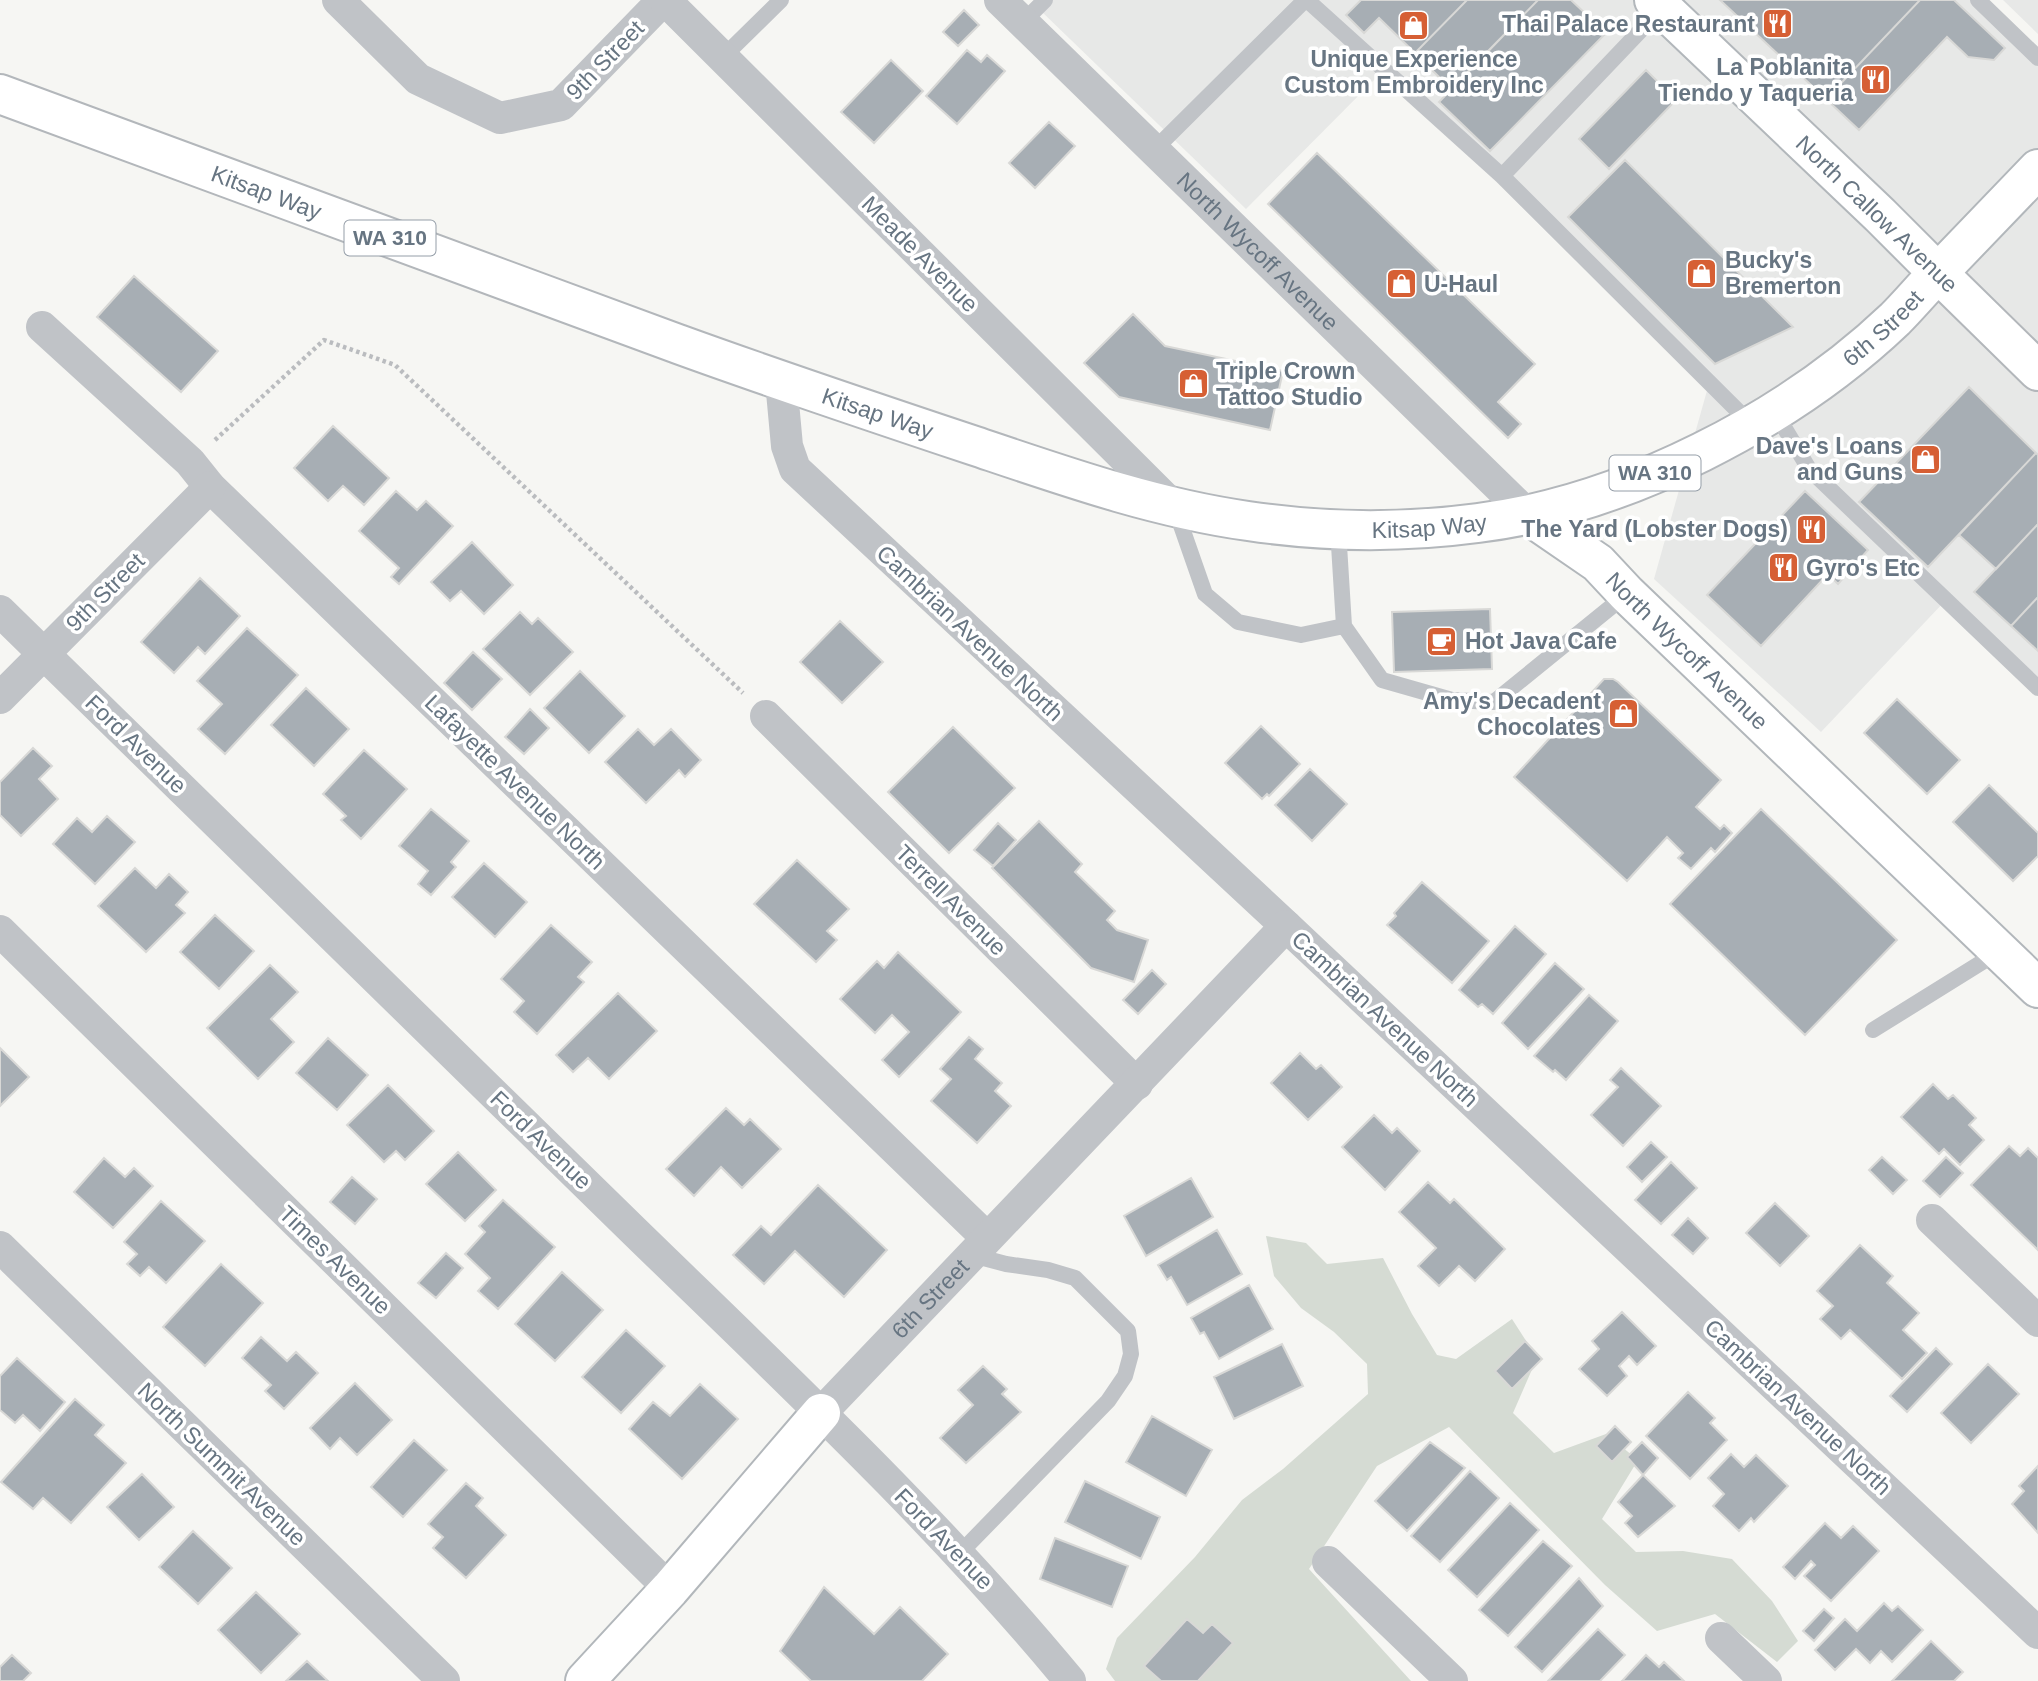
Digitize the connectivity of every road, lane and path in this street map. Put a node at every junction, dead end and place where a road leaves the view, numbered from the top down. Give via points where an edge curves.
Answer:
1 (338, 0) edge
2 (664, 0) edge
3 (782, 0) edge
4 (1000, 0) edge
5 (1045, 0) edge
6 (1306, 0) edge
7 (1978, 0) edge
8 (1658, 4) edge
9 (1023, 22) junction
10 (723, 58) junction
11 (2038, 58) edge
12 (0, 94) edge
13 (1154, 150) junction
14 (2038, 169) edge
15 (1502, 176) junction
16 (1938, 273) junction
17 (42, 327) dead end
18 (2038, 371) edge
19 (781, 381) junction
20 (1763, 419) junction
21 (190, 462) junction
22 (210, 487) junction
23 (1175, 508) junction
24 (1528, 515) junction
25 (1338, 527) junction
26 (1627, 594) junction
27 (0, 611) edge
28 (1344, 626) junction
29 (43, 653) junction
30 (2038, 688) edge
31 (0, 698) edge
32 (766, 716) joint
33 (1286, 926) junction
34 (0, 931) edge
35 (2000, 951) junction
36 (2038, 988) edge
37 (1873, 1030) dead end
38 (1137, 1083) junction
39 (1932, 1220) dead end
40 (0, 1247) edge
41 (979, 1247) junction
42 (2038, 1321) edge
43 (821, 1413) junction
44 (960, 1553) junction
45 (1328, 1562) dead end
46 (670, 1589) junction
47 (2038, 1633) edge
48 (1721, 1638) dead end
49 (444, 1681) edge
50 (585, 1681) edge
51 (1070, 1681) edge
52 (1452, 1681) edge
53 (1766, 1681) edge

1 - 2 street, 9th Street via 418,79 500,118 561,105
2 - 10 street, Meade Avenue
3 - 10 lane
4 - 9 street, North Wycoff Avenue
5 - 9 lane
6 - 13 lane
6 - 15 lane
7 - 11 lane
8 - 15 lane
8 - 16 main road, North Callow Avenue
9 - 13 street, North Wycoff Avenue
10 - 23 street, Meade Avenue
12 - 19 main road, Kitsap Way / WA 310
13 - 24 street, North Wycoff Avenue
14 - 16 main road, 6th Street
15 - 20 lane
16 - 18 main road, North Callow Avenue
16 - 20 main road, 6th Street / WA 310 via 1865,345
17 - 21 street, Lafayette Avenue North
19 - 23 main road, Kitsap Way / WA 310
19 - 33 street, Cambrian Avenue North via 787,446 794,469
20 - 24 main road, Kitsap Way / WA 310 via 1647,476
20 - 30 lane via 1809,469
21 - 22 street, Lafayette Avenue North
21 - 32 path via 324,340 395,365
22 - 29 street, 9th Street
22 - 41 street, Lafayette Avenue North
23 - 25 main road, Kitsap Way / WA 310 via 1251,522
23 - 28 lane via 1205,594 1238,622 1301,635
24 - 25 main road, Kitsap Way / WA 310 via 1430,527
24 - 26 main road, North Wycoff Avenue via 1598,563
25 - 28 lane
26 - 28 lane via 1494,702 1452,700 1382,680
26 - 35 main road, North Wycoff Avenue
27 - 29 street, Ford Avenue
29 - 31 street, 9th Street
29 - 43 street, Ford Avenue
32 - 38 street, Terrell Avenue
33 - 38 street, 6th Street
33 - 47 street, Cambrian Avenue North
34 - 46 street, Times Avenue
35 - 36 main road, North Wycoff Avenue
35 - 37 lane
38 - 41 street, 6th Street
39 - 42 street
40 - 49 street, North Summit Avenue
41 - 43 street, 6th Street
41 - 44 lane via 1006,1264 1075,1278 1128,1331 1131,1354 1125,1376 1108,1401
43 - 44 street, Ford Avenue
43 - 46 main road, 6th Street
44 - 51 street, Ford Avenue
45 - 52 street
46 - 50 main road, 6th Street
48 - 53 street

